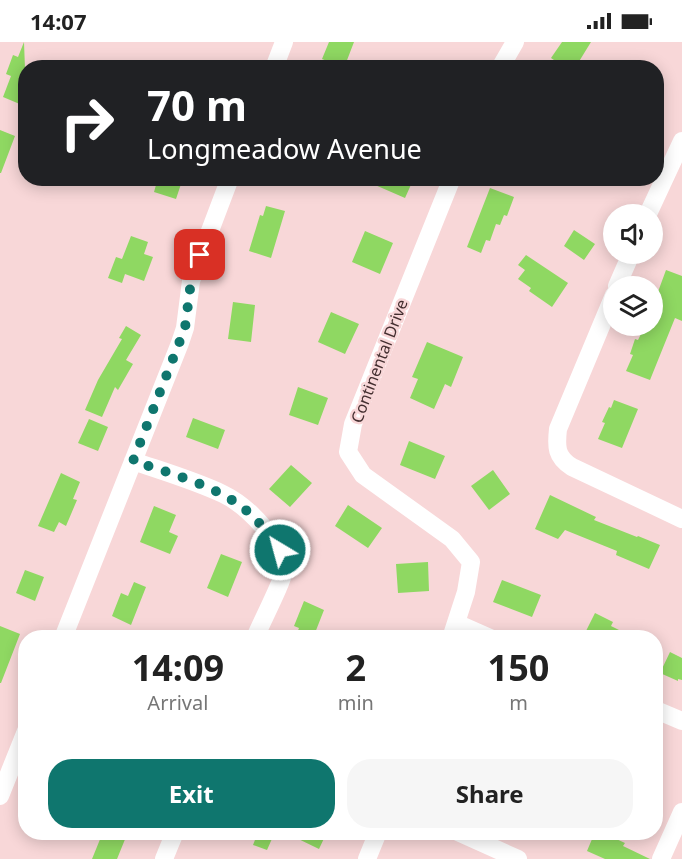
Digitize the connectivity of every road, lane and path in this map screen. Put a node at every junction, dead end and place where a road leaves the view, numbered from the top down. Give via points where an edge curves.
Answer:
1 (284, 42) edge
2 (515, 42) edge
3 (277, 60) edge
4 (505, 60) edge
5 (682, 141) edge
6 (664, 180) edge
7 (227, 186) edge
8 (450, 186) edge
9 (661, 186) edge
10 (653, 204) edge
11 (603, 321) edge
12 (133, 461) junction
13 (682, 519) edge
14 (66, 630) edge
15 (259, 630) edge
16 (454, 630) edge
17 (663, 713) edge
18 (682, 721) edge
19 (18, 751) edge
20 (0, 796) edge
21 (682, 812) edge
22 (173, 840) edge
23 (375, 840) edge
24 (476, 840) edge
25 (165, 859) edge
26 (367, 859) edge
27 (518, 859) edge
28 (661, 859) edge

1 - 3 street
2 - 4 street
5 - 6 street
7 - 12 street via 191,281 180,343
8 - 16 street, Continental Drive via 357,413 348,452 363,475 452,539 471,562
9 - 10 street
11 - 13 street via 558,429 557,453 572,467
12 - 14 street
12 - 15 street via 225,494 248,511 280,550 284,572
17 - 18 street
19 - 20 street
21 - 28 street
22 - 25 street
23 - 26 street
24 - 27 street

